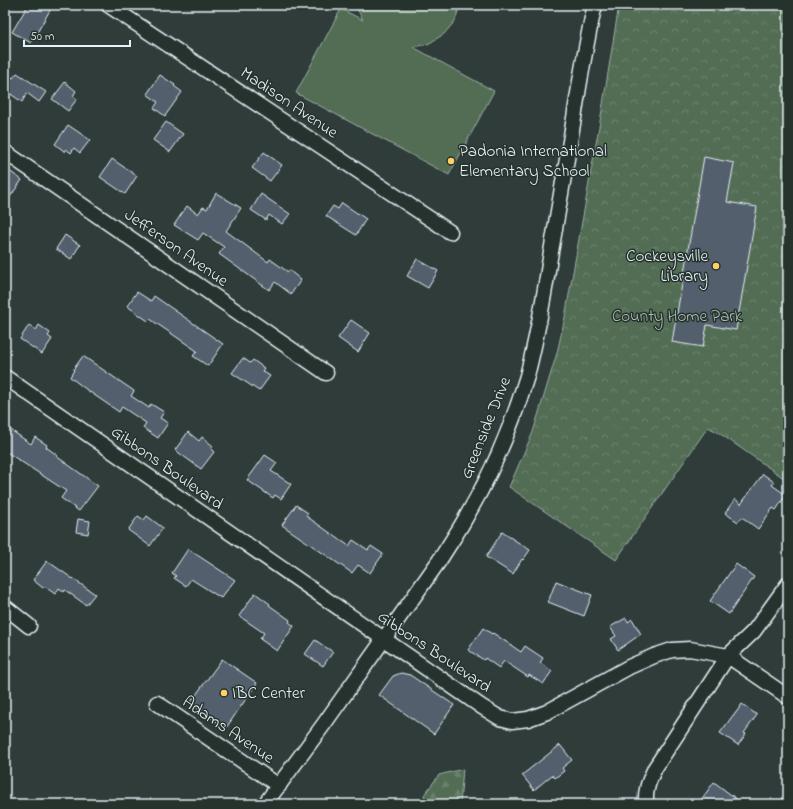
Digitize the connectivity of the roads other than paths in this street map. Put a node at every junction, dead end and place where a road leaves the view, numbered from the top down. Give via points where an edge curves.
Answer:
1 (108, 5) edge
2 (595, 5) edge
3 (5, 152) edge
4 (450, 232) dead end
5 (326, 373) dead end
6 (5, 377) edge
7 (788, 584) edge
8 (5, 607) edge
9 (29, 626) dead end
10 (384, 639) junction
11 (728, 656) junction
12 (788, 697) edge
13 (157, 703) dead end
14 (278, 786) junction
15 (265, 804) edge
16 (646, 804) edge

1 - 4 street, Madison Avenue
2 - 10 street, Greenside Drive via 541,313 519,401 493,466 469,513
3 - 5 street, Jefferson Avenue
6 - 10 street, Gibbons Boulevard
7 - 11 street via 754,631
8 - 9 street
10 - 11 street, Gibbons Boulevard via 482,707 500,718 512,721 528,719 547,712 629,667 672,650
10 - 14 street, Greenside Drive
11 - 12 street
11 - 16 street via 655,768 648,784
13 - 14 street, Adams Avenue
14 - 15 street, Greenside Drive

